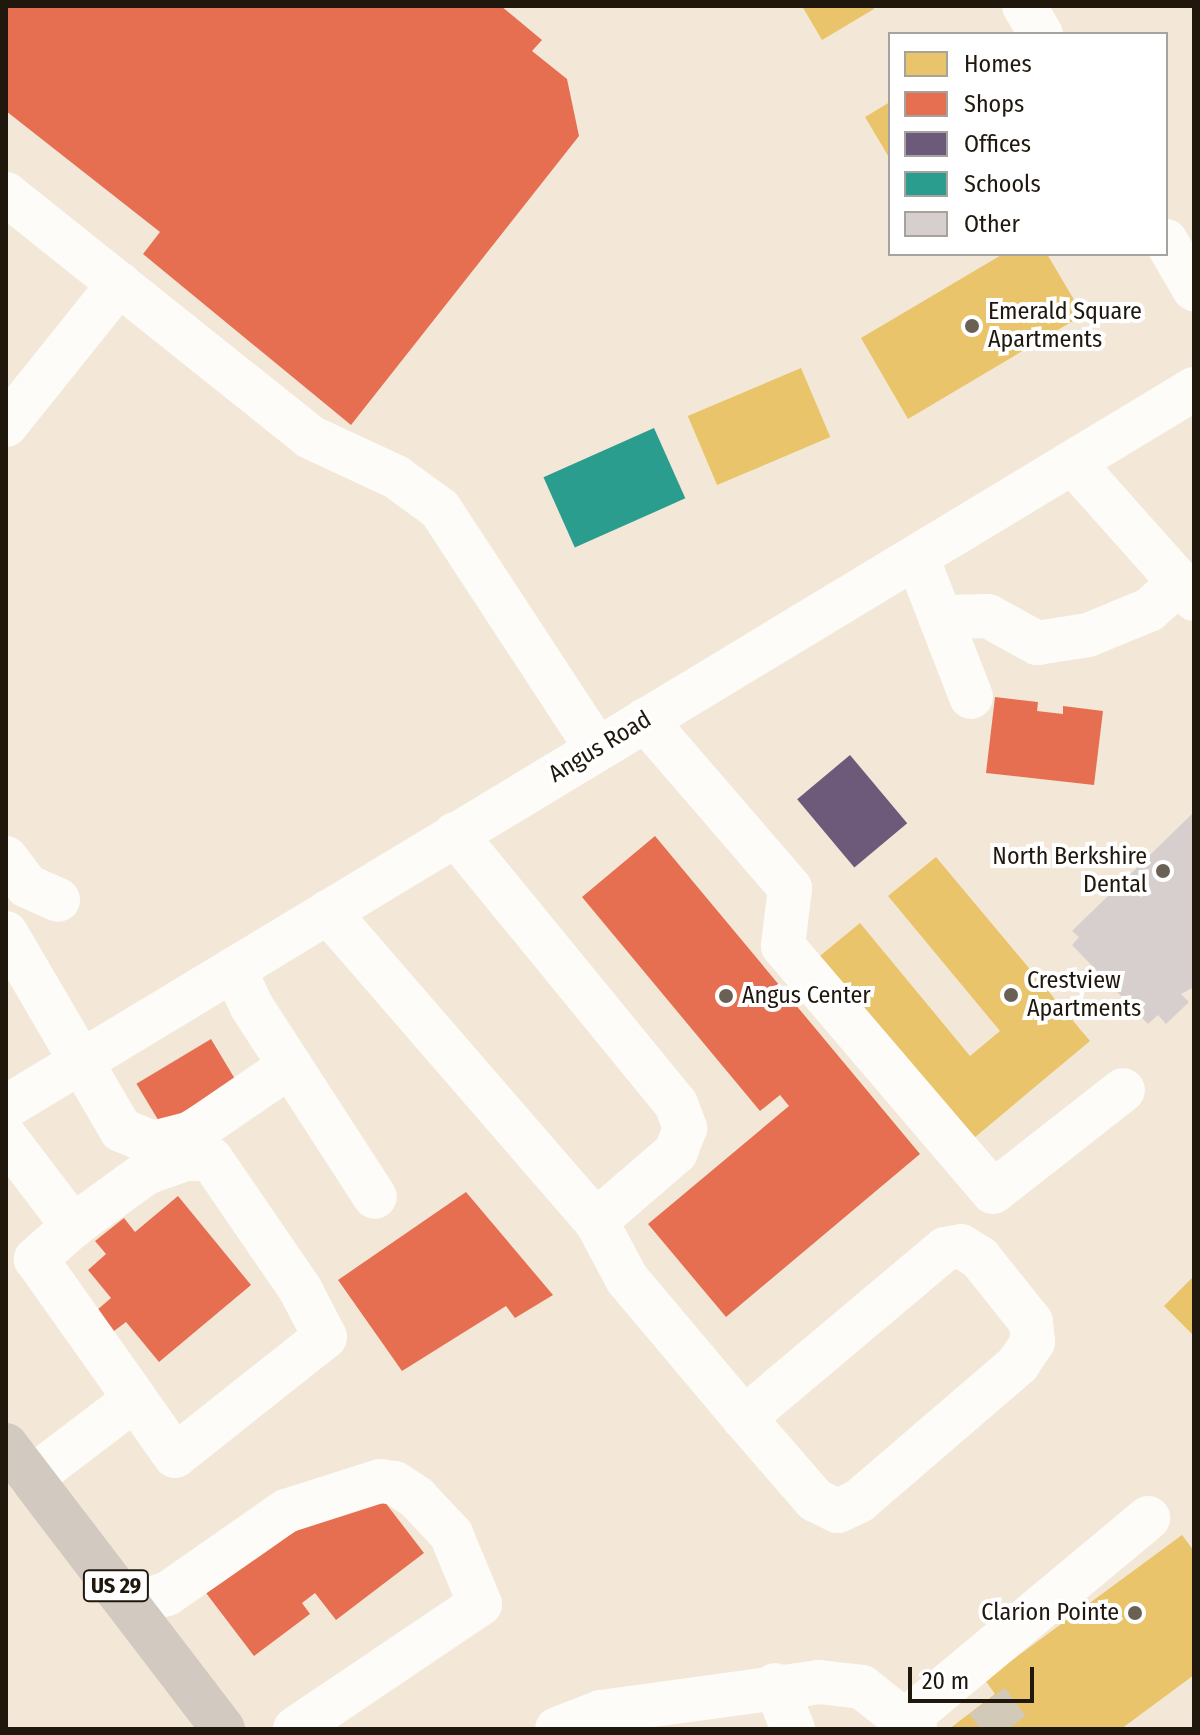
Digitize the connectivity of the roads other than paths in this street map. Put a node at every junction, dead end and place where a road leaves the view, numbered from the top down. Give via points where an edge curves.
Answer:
1 (1024, 6) edge
2 (1040, 32) edge
3 (6, 194) edge
4 (1168, 244) edge
5 (119, 284) junction
6 (1194, 289) edge
7 (1194, 389) edge
8 (6, 425) edge
9 (1073, 463) junction
10 (917, 557) junction
11 (1187, 591) edge
12 (940, 617) junction
13 (971, 697) dead end
14 (645, 720) junction
15 (597, 749) junction
16 (455, 834) junction
17 (6, 858) edge
18 (58, 900) dead end
19 (328, 912) junction
20 (11, 950) edge
21 (234, 969) junction
22 (81, 1062) junction
23 (290, 1066) junction
24 (1123, 1090) dead end
25 (6, 1107) edge
26 (6, 1138) edge
27 (375, 1197) dead end
28 (596, 1221) junction
29 (73, 1226) junction
30 (135, 1399) junction
31 (744, 1418) junction
32 (19, 1462) edge
33 (1148, 1518) dead end
34 (130, 1605) junction
35 (775, 1685) junction
36 (911, 1724) edge
37 (223, 1729) edge
38 (295, 1729) edge
39 (557, 1729) edge
40 (793, 1729) edge

1 - 2 street
3 - 5 street
4 - 6 street
5 - 8 street
5 - 15 street via 310,437 396,477 440,509
7 - 9 street, Angus Road
9 - 10 street, Angus Road
9 - 11 street
10 - 12 street
10 - 14 street, Angus Road
11 - 12 street via 1088,635 1037,643 988,616
12 - 13 street
14 - 15 street, Angus Road
14 - 24 street via 790,888 783,946 993,1192
15 - 16 street, Angus Road
16 - 19 street, Angus Road
16 - 28 street via 676,1104 685,1128 676,1152
17 - 18 street via 27,886
19 - 21 street, Angus Road
19 - 28 street
20 - 22 street
21 - 22 street, Angus Road
21 - 23 street
22 - 23 street via 121,1130 153,1143 192,1133
22 - 25 street, Angus Road
23 - 27 street
26 - 29 street
28 - 31 street via 627,1279
29 - 30 street via 36,1259
29 - 30 street via 146,1173 185,1159 211,1159 300,1289 325,1337 175,1456
30 - 32 street
31 - 31 street via 815,1500 838,1511 859,1501 1018,1364 1033,1342 1031,1322 980,1258 961,1246 945,1249
32 - 34 highway, US 29
33 - 36 street via 976,1686
34 - 37 highway, US 29
34 - 38 street via 167,1594 286,1511 380,1481 395,1483 417,1498 451,1534 480,1604
35 - 36 street via 862,1687
35 - 39 street via 601,1712
35 - 40 street

